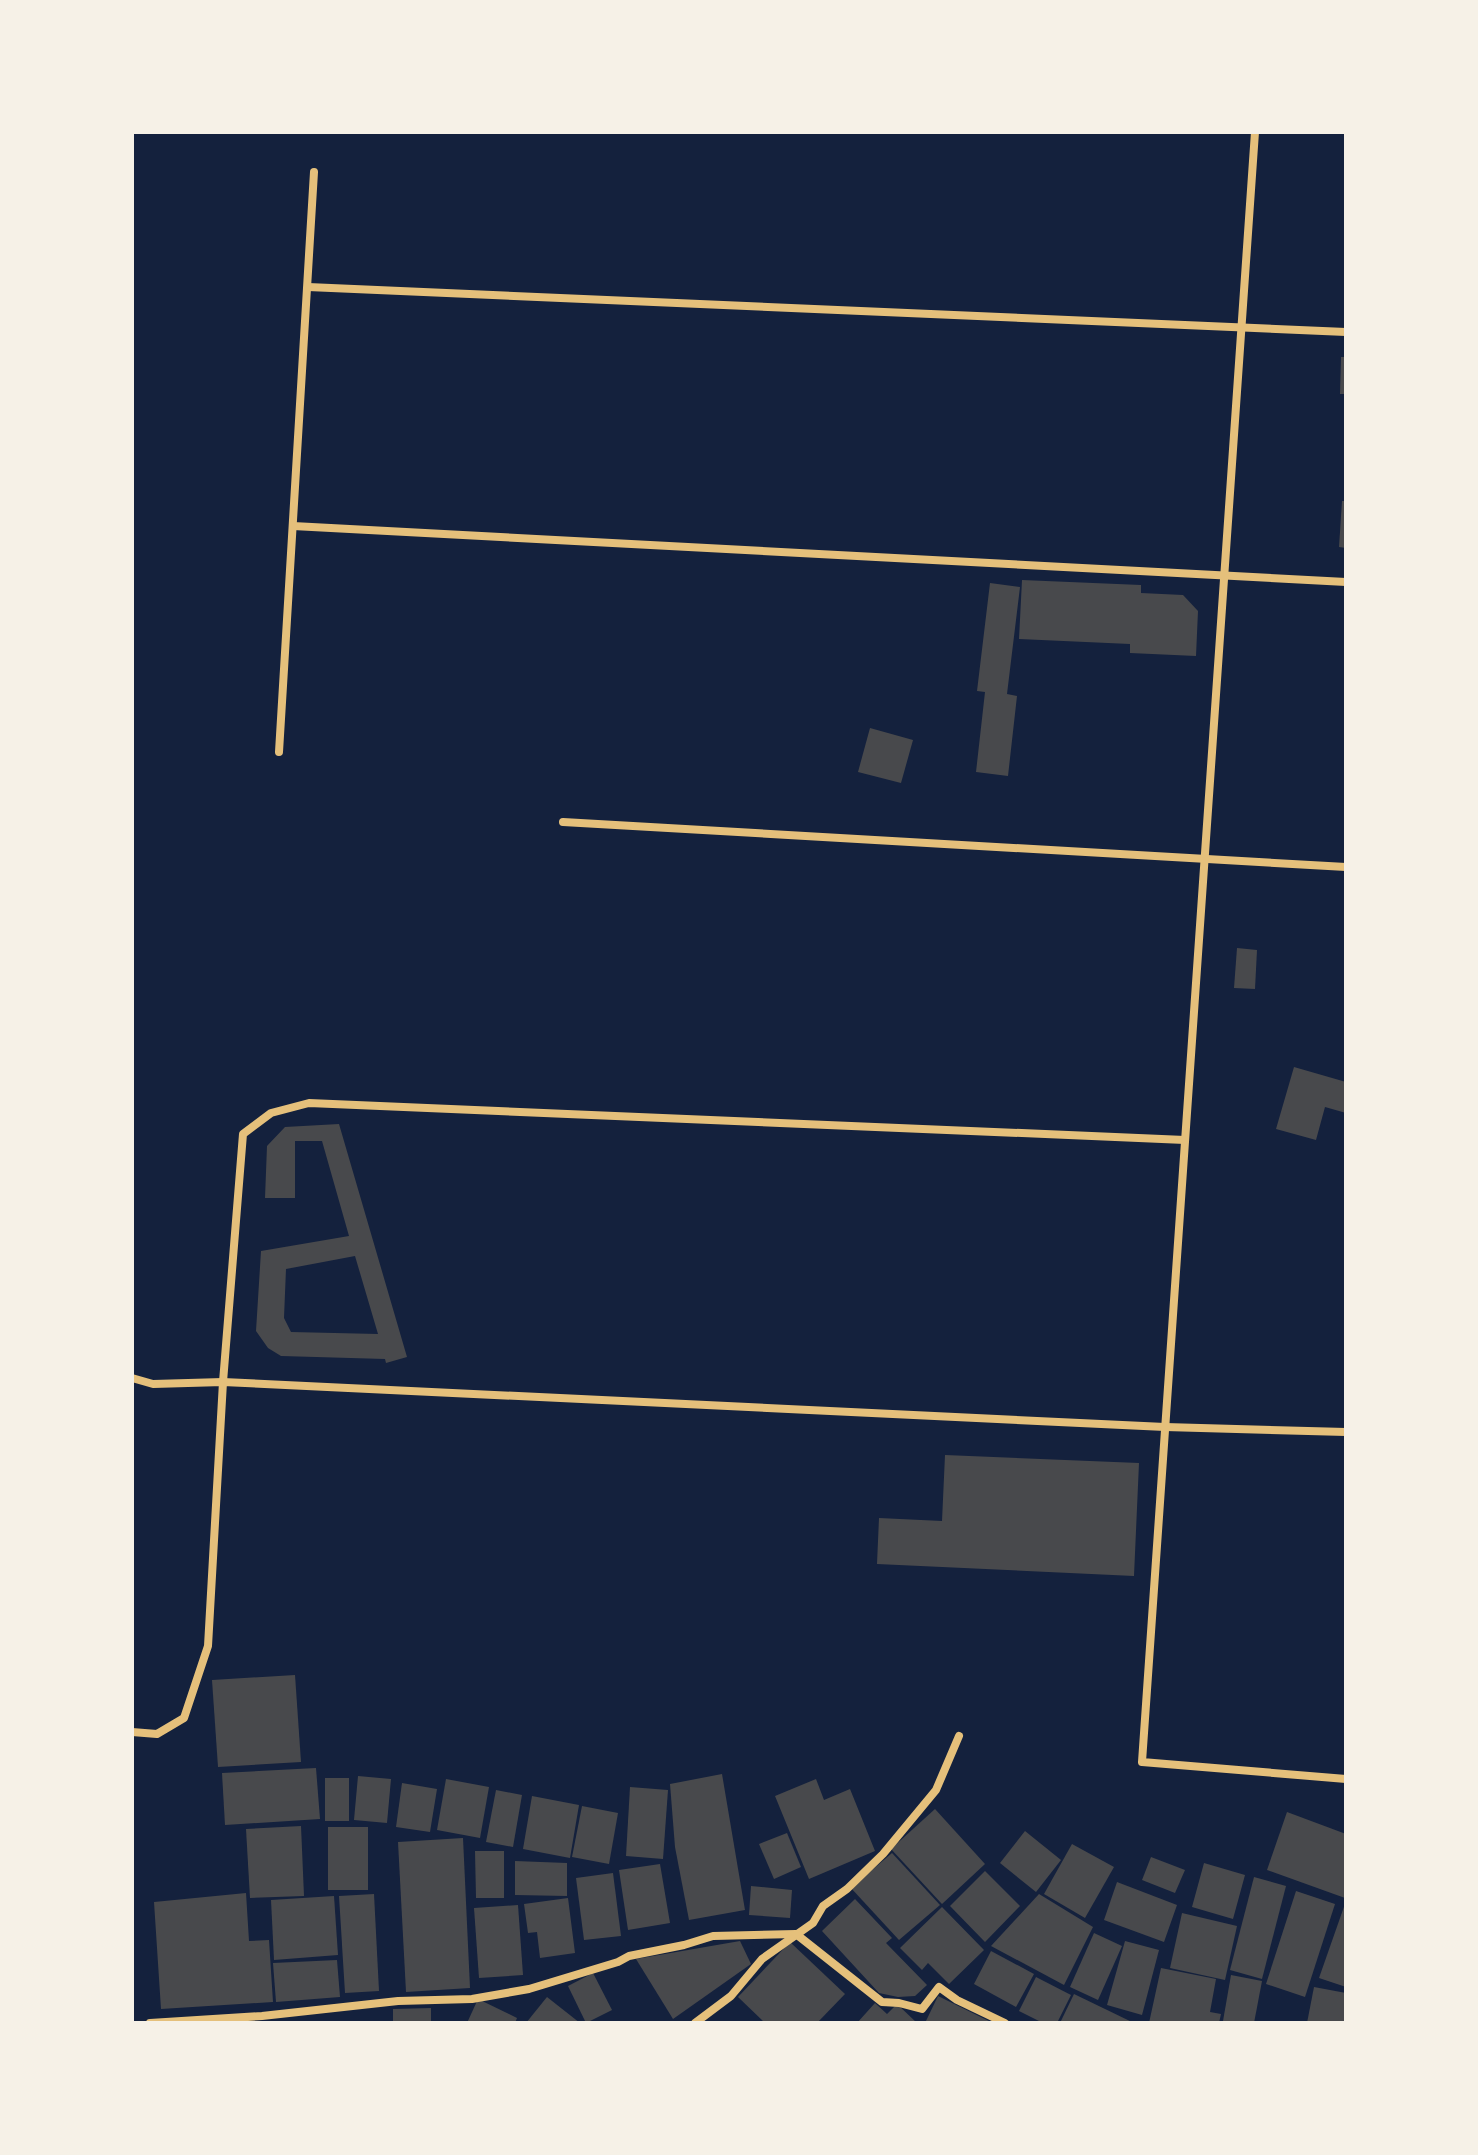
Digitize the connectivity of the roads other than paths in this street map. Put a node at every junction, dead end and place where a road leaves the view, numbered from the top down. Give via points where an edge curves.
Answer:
1 (1255, 132) edge
2 (314, 172) dead end
3 (308, 287) junction
4 (1241, 326) junction
5 (1346, 332) edge
6 (293, 526) junction
7 (1224, 576) junction
8 (1346, 582) edge
9 (279, 752) dead end
10 (563, 822) dead end
11 (1205, 858) junction
12 (1346, 867) edge
13 (1185, 1140) junction
14 (132, 1378) edge
15 (223, 1382) junction
16 (1165, 1427) junction
17 (1346, 1432) edge
18 (132, 1732) edge
19 (959, 1736) dead end
20 (1346, 1779) edge
21 (796, 1934) junction
22 (150, 2023) edge
23 (695, 2023) edge
24 (1005, 2023) edge

1 - 4 street
2 - 3 street
3 - 4 street
3 - 6 street
4 - 5 street
4 - 7 street
6 - 7 street
6 - 9 street
7 - 8 street
7 - 11 street
10 - 11 street
11 - 12 street
11 - 13 street
13 - 15 street via 296,1106 271,1113 243,1134
13 - 16 street
14 - 15 street via 153,1384
15 - 16 street
15 - 18 street via 208,1646 184,1718 157,1734
16 - 17 street
16 - 20 street via 1142,1762
19 - 21 street via 936,1790 916,1815 883,1854
21 - 22 street via 713,1936 629,1956 529,1989 472,1999
21 - 23 street
21 - 24 street via 882,2002 922,2009 939,1987

